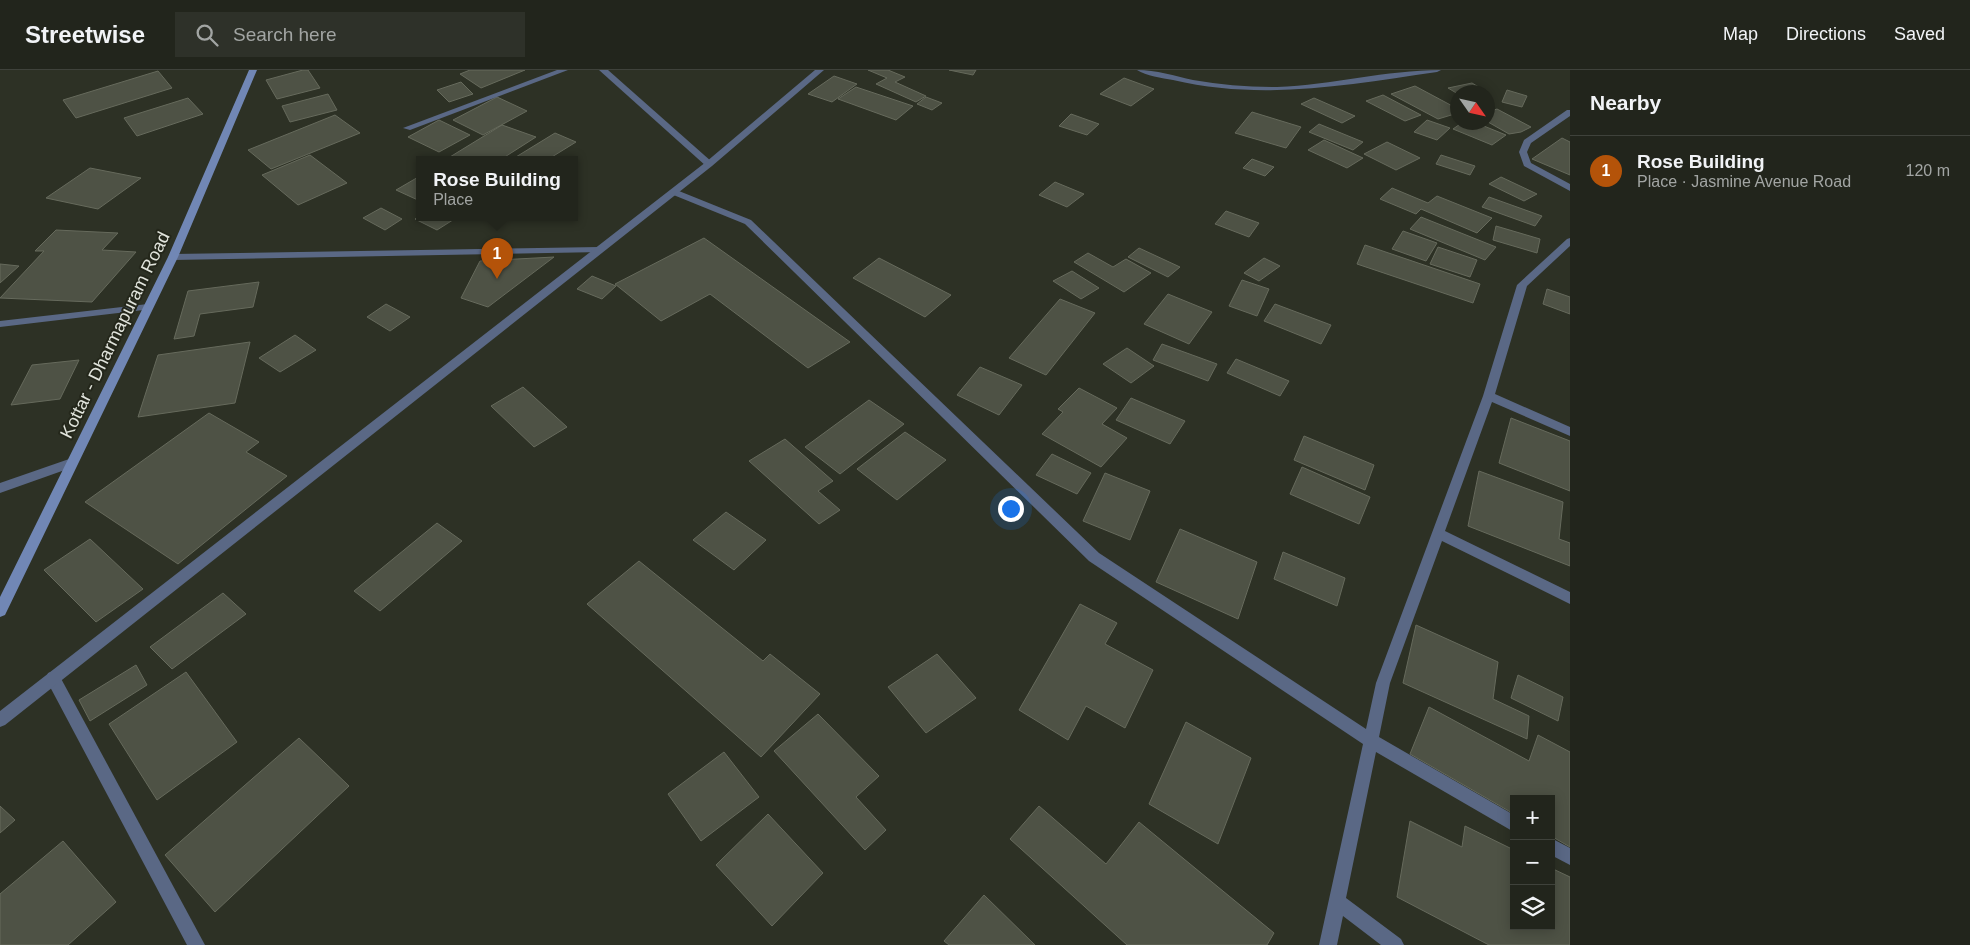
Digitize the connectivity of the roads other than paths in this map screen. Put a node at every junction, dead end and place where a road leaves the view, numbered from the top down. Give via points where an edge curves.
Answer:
1 (253, 70) edge
2 (564, 70) edge
3 (603, 70) edge
4 (820, 70) edge
5 (1141, 70) edge
6 (1437, 70) edge
7 (1570, 112) edge
8 (407, 128) dead end
9 (709, 164) junction
10 (1570, 188) edge
11 (674, 192) junction
12 (1570, 241) edge
13 (600, 250) junction
14 (173, 257) junction
15 (148, 307) junction
16 (0, 324) edge
17 (1488, 396) junction
18 (1570, 432) edge
19 (72, 463) junction
20 (0, 488) edge
21 (1437, 533) junction
22 (1570, 598) edge
23 (0, 611) edge
24 (53, 678) junction
25 (0, 720) edge
26 (1371, 741) junction
27 (1510, 822) edge
28 (1555, 848) edge
29 (1570, 857) edge
30 (1338, 902) junction
31 (196, 945) edge
32 (1328, 945) edge
33 (1395, 945) edge

1 - 14 main road, Kottar - Dharmapuram Road
2 - 8 street
3 - 9 street
4 - 9 street
5 - 6 street via 1225,88 1294,88
7 - 10 street via 1527,142 1524,152 1527,164
9 - 11 street
11 - 13 street
11 - 26 street via 748,222 1094,557
12 - 17 street via 1522,285
13 - 14 street
13 - 24 street
14 - 15 main road, Kottar - Dharmapuram Road
15 - 16 street
15 - 19 main road, Kottar - Dharmapuram Road
17 - 18 street
17 - 21 street
19 - 20 street
19 - 23 main road, Kottar - Dharmapuram Road
21 - 22 street
21 - 26 street via 1383,683
24 - 25 street
24 - 31 street
26 - 27 street
26 - 30 street
28 - 29 street
30 - 32 street
30 - 33 street

